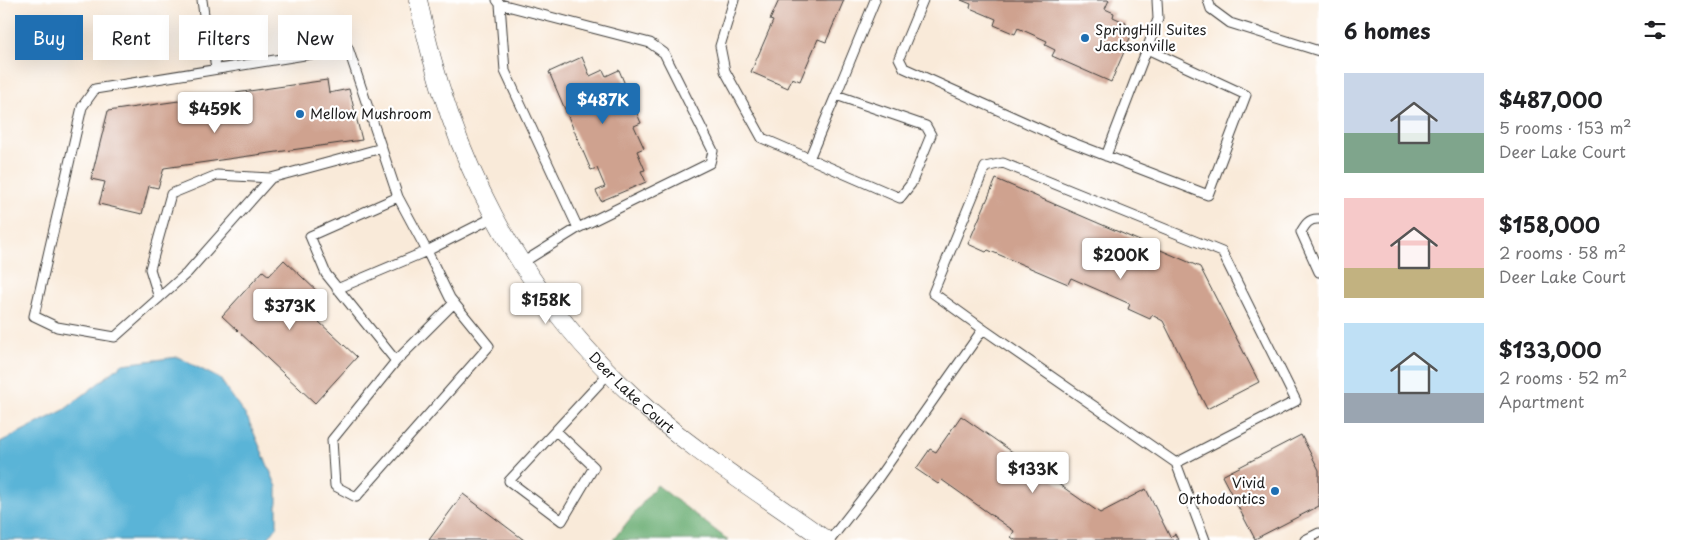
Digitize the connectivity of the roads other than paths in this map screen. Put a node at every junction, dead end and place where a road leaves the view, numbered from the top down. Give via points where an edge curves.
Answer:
1 (202, 0) edge
2 (418, 0) edge
3 (734, 0) edge
4 (875, 0) edge
5 (923, 0) edge
6 (1157, 0) edge
7 (1208, 0) edge
8 (499, 2) edge
9 (1147, 49) junction
10 (1319, 51) edge
11 (216, 69) junction
12 (836, 95) junction
13 (382, 148) junction
14 (1106, 156) junction
15 (809, 159) junction
16 (271, 178) junction
17 (398, 197) junction
18 (494, 217) junction
19 (1319, 219) edge
20 (578, 228) junction
21 (428, 250) junction
22 (522, 264) junction
23 (1319, 272) edge
24 (337, 289) junction
25 (159, 298) junction
26 (454, 303) junction
27 (983, 329) junction
28 (396, 361) junction
29 (609, 372) junction
30 (556, 431) junction
31 (1176, 463) junction
32 (1319, 533) edge
33 (828, 540) edge
34 (1205, 540) edge
35 (1306, 540) edge

1 - 11 lane
2 - 18 street, Deer Lake Court via 446,111
3 - 15 lane via 720,46 725,71 762,138
4 - 12 lane
5 - 14 lane via 899,58 904,68
6 - 9 lane via 1158,19
7 - 10 lane via 1211,9 1230,23
8 - 20 lane via 505,71
8 - 20 lane via 650,43 664,53 713,151 710,163
9 - 14 lane
9 - 14 lane via 1246,96 1208,195
11 - 13 lane via 348,48
11 - 25 lane via 94,89 82,107 34,316 58,327 115,338
12 - 15 lane
12 - 15 lane via 926,126 931,135 911,184 900,198
13 - 16 lane
13 - 17 lane
16 - 25 lane via 187,273
16 - 25 lane via 217,175 171,194 150,269
17 - 21 lane
17 - 24 lane via 310,236 326,274
18 - 21 lane
18 - 22 street, Deer Lake Court
19 - 23 lane via 1306,223 1301,232
20 - 22 lane
21 - 24 lane
21 - 26 lane
22 - 29 street, Deer Lake Court via 567,326
24 - 28 lane
26 - 28 lane
26 - 28 lane via 489,346 356,497 335,486 332,440
27 - 31 lane
27 - 31 lane via 933,293 985,167 1003,163 1222,252 1296,401
27 - 33 lane via 876,481
29 - 30 lane
29 - 33 street, Deer Lake Court via 635,399 683,439
30 - 30 lane via 509,481 562,521 594,467
31 - 34 lane
32 - 35 lane

